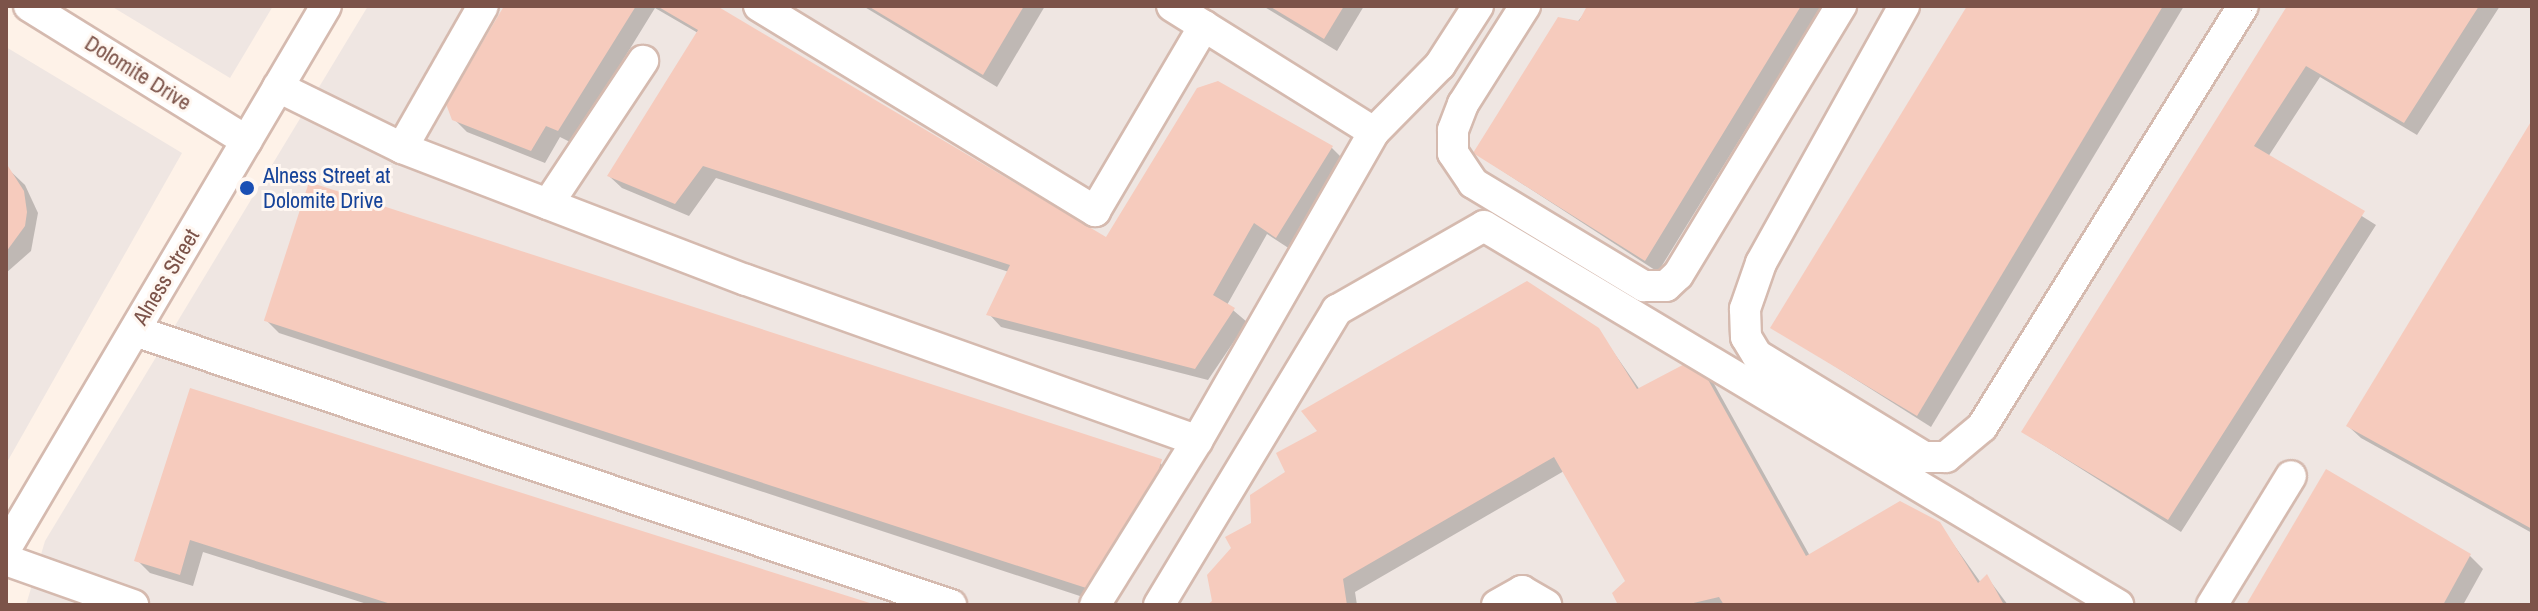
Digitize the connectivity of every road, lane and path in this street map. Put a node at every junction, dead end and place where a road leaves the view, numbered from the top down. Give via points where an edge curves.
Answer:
1 (29, 6) edge
2 (326, 6) edge
3 (483, 6) edge
4 (759, 6) edge
5 (1172, 6) edge
6 (1478, 6) edge
7 (1525, 6) edge
8 (1841, 6) edge
9 (1904, 6) edge
10 (2243, 6) edge
11 (1204, 26) junction
12 (643, 61) dead end
13 (278, 87) junction
14 (1374, 132) junction
15 (247, 141) junction
16 (402, 148) junction
17 (548, 204) junction
18 (135, 331) junction
19 (1197, 441) junction
20 (2291, 476) dead end
21 (6, 548) edge
22 (6, 560) edge
23 (121, 603) edge
24 (951, 605) edge
25 (1095, 605) edge
26 (1159, 605) edge
27 (1497, 605) edge
28 (1546, 605) edge
29 (2118, 605) edge
30 (2212, 605) edge

1 - 15 street, Dolomite Drive
2 - 13 street, Alness Street
3 - 16 street
4 - 11 street via 1095,211
5 - 11 street
6 - 14 street via 1440,65
7 - 8 street via 1463,104 1453,130 1453,153 1473,183 1644,286 1666,286 1678,275
9 - 10 street via 1761,263 1745,309 1746,337 1757,355 1924,457 1946,457 1965,445 1990,415
11 - 14 street
12 - 17 street
13 - 15 street, Alness Street
13 - 16 street
14 - 19 street
15 - 18 street, Alness Street
16 - 17 street
17 - 19 street
18 - 21 street, Alness Street
18 - 24 street
19 - 25 street
20 - 30 street
22 - 23 street
26 - 29 street via 1337,310 1484,226
27 - 28 street via 1522,591

